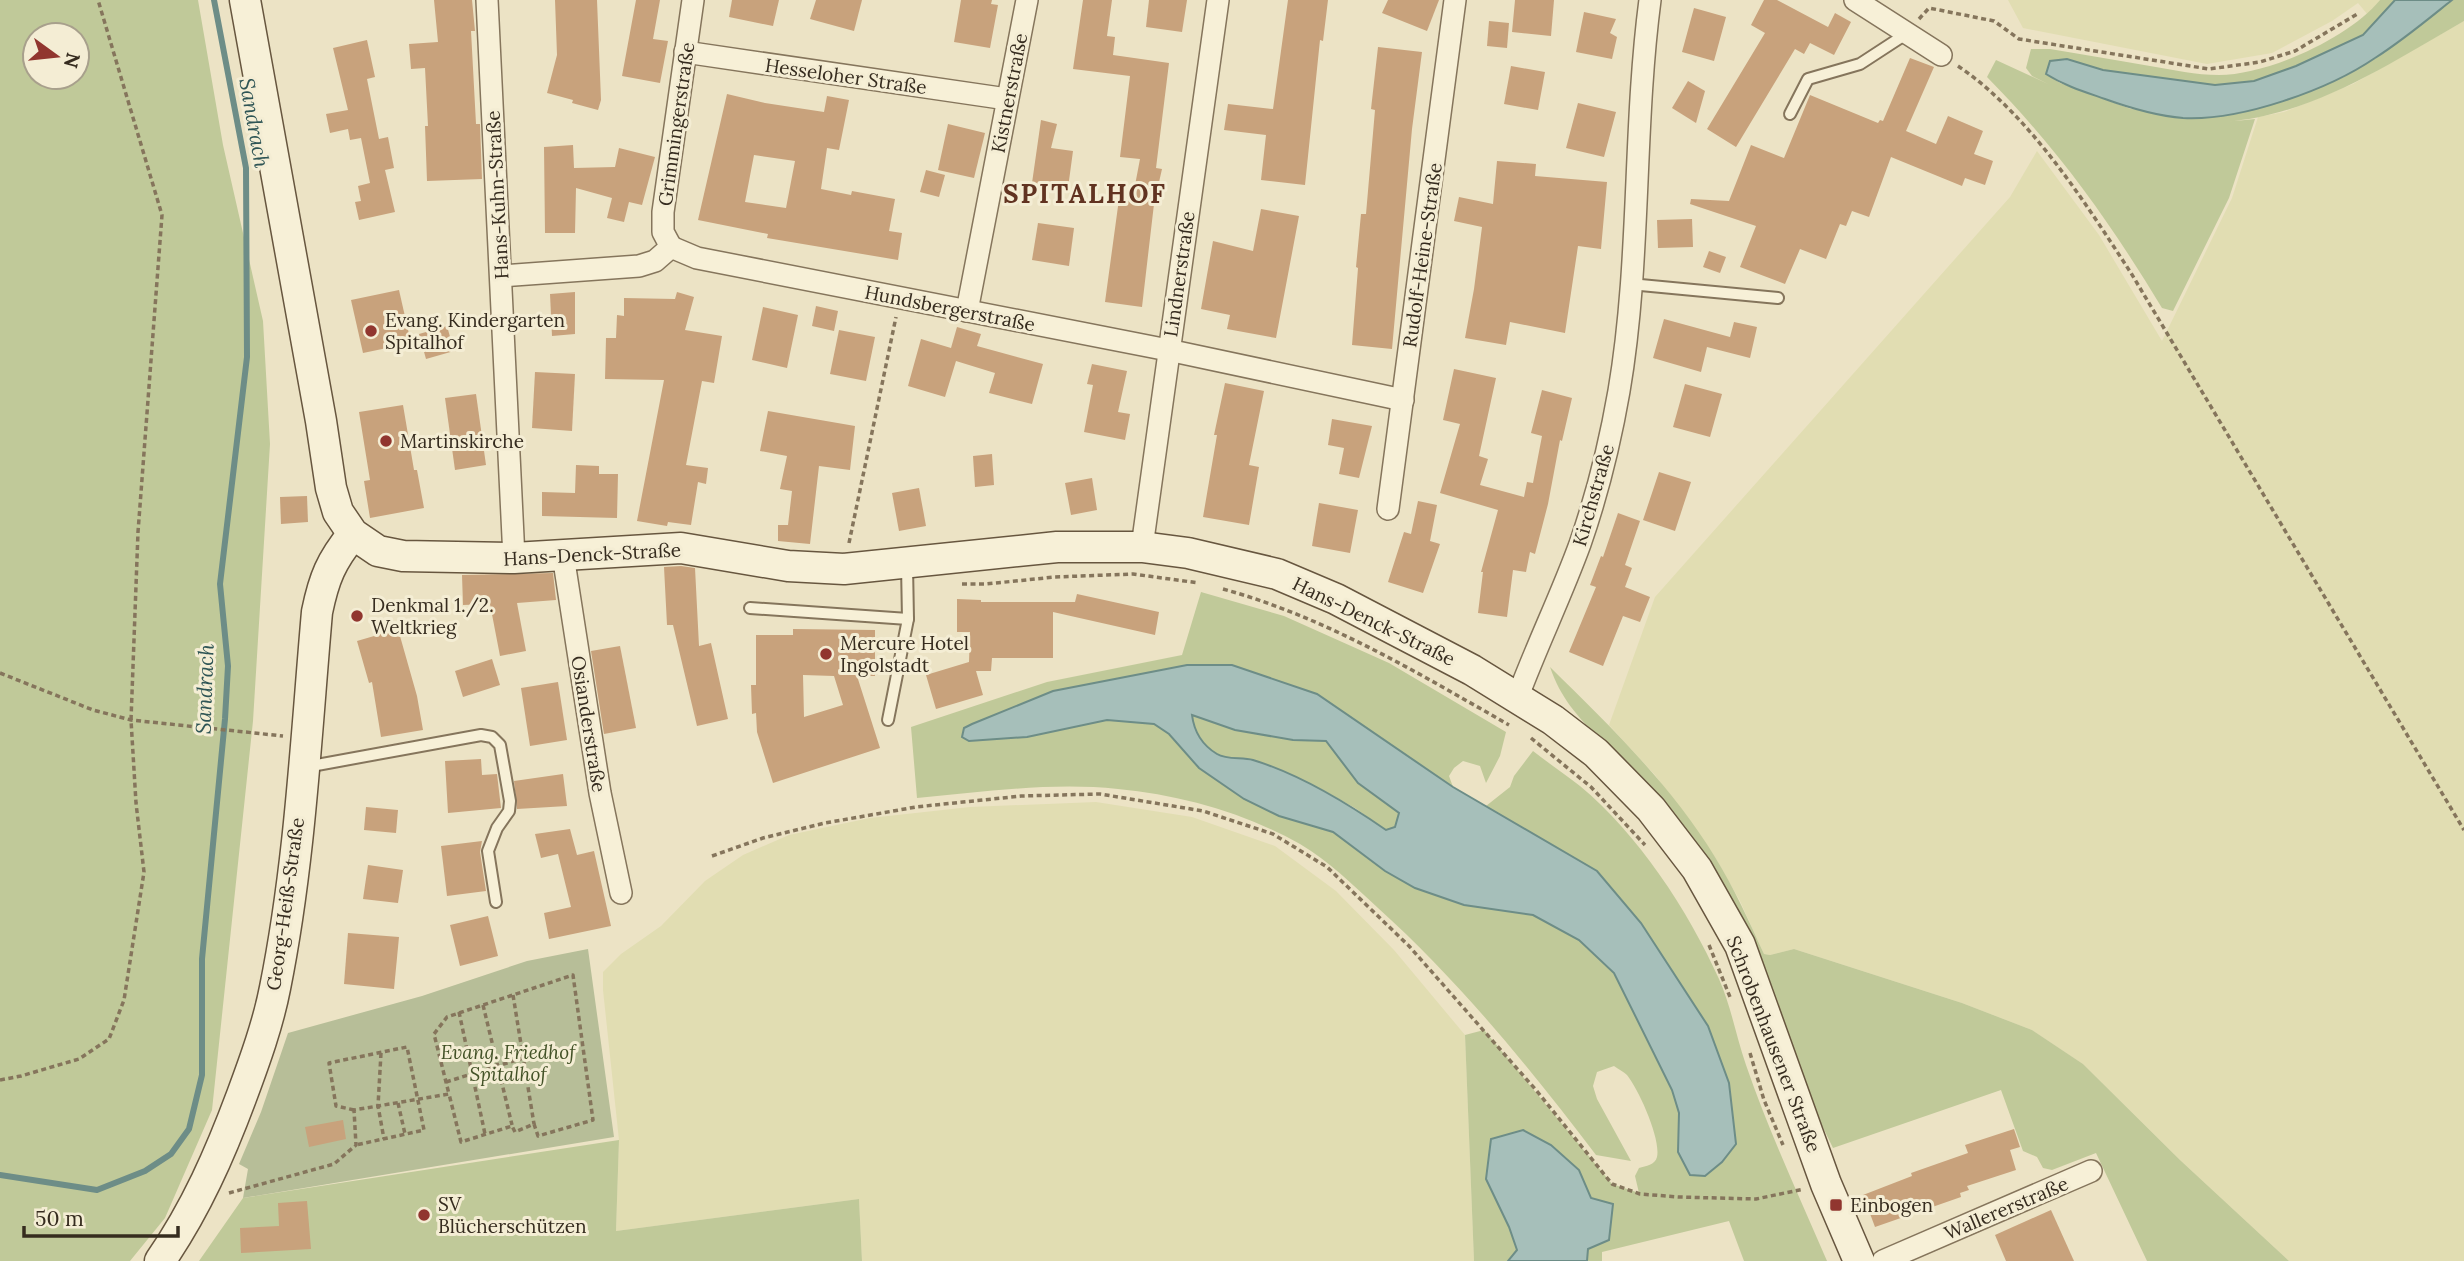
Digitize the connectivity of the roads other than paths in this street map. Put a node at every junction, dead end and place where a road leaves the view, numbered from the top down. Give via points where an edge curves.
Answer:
1 (245, 0) edge
2 (487, 0) edge
3 (693, 0) edge
4 (1027, 0) edge
5 (1218, 0) edge
6 (1455, 0) edge
7 (1650, 0) edge
8 (1863, 2) edge
9 (1906, 34) junction
10 (685, 52) junction
11 (1941, 55) road end
12 (1007, 99) junction
13 (1790, 114) dead end
14 (671, 247) junction
15 (502, 276) junction
16 (1630, 284) junction
17 (1778, 298) dead end
18 (967, 311) junction
19 (1168, 350) junction
20 (1403, 400) junction
21 (1388, 509) dead end
22 (354, 534) junction
23 (1142, 547) junction
24 (563, 555) junction
25 (514, 558) junction
26 (907, 563) junction
27 (750, 608) dead end
28 (908, 619) junction
29 (1518, 696) junction
30 (888, 720) dead end
31 (303, 768) junction
32 (621, 893) dead end
33 (496, 902) dead end
34 (2091, 1171) dead end
35 (160, 1261) edge
36 (1859, 1261) edge
37 (1883, 1261) edge

1 - 22 street, Hans-Denck-Straße via 331,488 338,512
2 - 15 street, Hans-Kuhn-Straße
3 - 10 street, Grimmingerstraße
4 - 12 street, Kistnerstraße
5 - 19 street, Lindnerstraße
6 - 20 street, Rudolf-Heine-Straße
7 - 16 street, Kirchstraße
8 - 9 street
9 - 11 street
9 - 13 lane via 1860,64 1808,79
10 - 12 street, Hesseloher Straße
10 - 14 street, Grimmingerstraße via 663,212 663,232
12 - 18 street, Kistnerstraße
14 - 15 street via 655,261 639,266
14 - 18 street, Hundsbergerstraße via 697,258
15 - 25 street, Hans-Kuhn-Straße
16 - 17 lane
16 - 29 street, Kirchstraße via 1619,391 1597,489
18 - 19 street, Hundsbergerstraße
19 - 20 street, Hundsbergerstraße
19 - 23 street, Lindnerstraße
20 - 21 street, Rudolf-Heine-Straße
22 - 25 street, Hans-Denck-Straße via 378,551 403,556
22 - 31 street, Georg-Heiß-Straße via 324,580 317,612
23 - 26 street, Hans-Denck-Straße via 1057,547
23 - 29 street, Hans-Denck-Straße via 1277,574 1373,617
24 - 25 street, Hans-Denck-Straße
24 - 26 street, Hans-Denck-Straße via 681,548 788,566 844,569
24 - 32 street, Osianderstraße via 600,793
26 - 28 lane
27 - 28 lane
28 - 30 lane
29 - 36 street, Schrobenhausener Straße via 1596,753 1651,809 1697,869 1740,945 1826,1184
31 - 33 lane via 481,735 492,737 500,745 509,801 509,811 488,851
31 - 35 street, Georg-Heiß-Straße via 275,991 255,1060 212,1172
34 - 37 street, Wallererstraße

